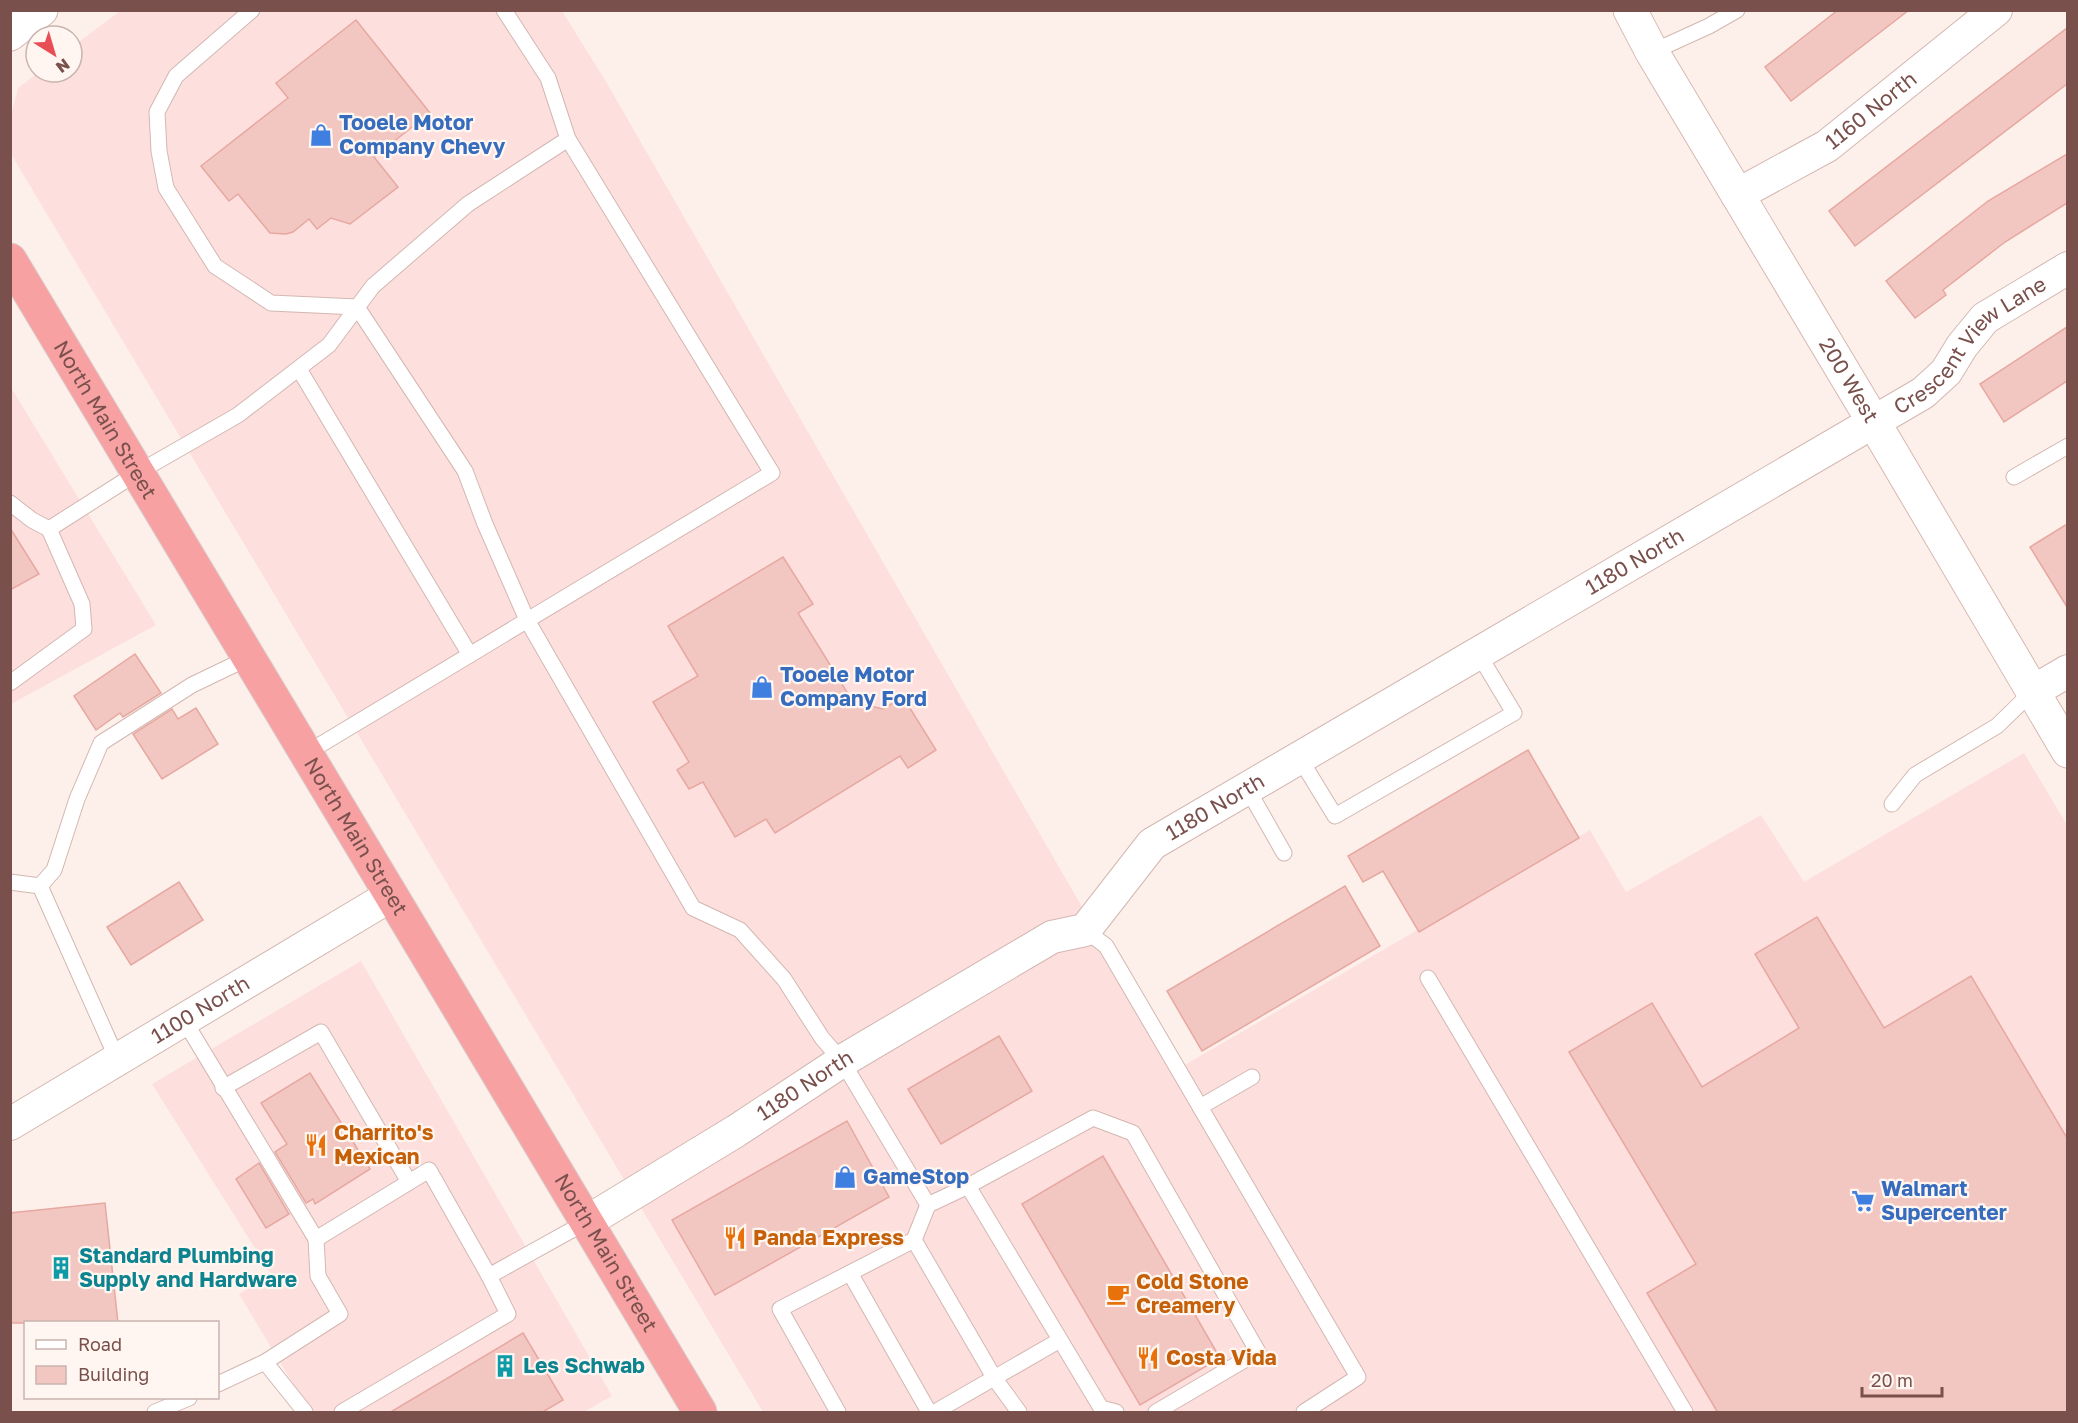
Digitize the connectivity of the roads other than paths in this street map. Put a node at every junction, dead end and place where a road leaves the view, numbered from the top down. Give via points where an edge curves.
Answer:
1 (41, 10) edge
2 (252, 10) edge
3 (504, 10) edge
4 (1630, 10) edge
5 (1737, 10) edge
6 (1996, 10) edge
7 (10, 34) edge
8 (1652, 52) junction
9 (568, 139) junction
10 (1737, 195) junction
11 (10, 260) edge
12 (2067, 268) edge
13 (357, 307) junction
14 (299, 369) junction
15 (1873, 421) junction
16 (2067, 446) edge
17 (137, 473) junction
18 (2014, 477) dead end
19 (10, 503) edge
20 (49, 529) junction
21 (527, 620) junction
22 (1478, 653) junction
23 (470, 655) junction
24 (248, 658) junction
25 (2067, 671) edge
26 (10, 682) edge
27 (2032, 692) junction
28 (2067, 751) edge
29 (305, 754) junction
30 (1299, 758) junction
31 (1247, 788) junction
32 (1892, 804) dead end
33 (1284, 853) dead end
34 (10, 882) edge
35 (40, 886) junction
36 (390, 896) junction
37 (1085, 930) junction
38 (1428, 978) dead end
39 (183, 1020) junction
40 (118, 1060) junction
41 (842, 1061) junction
42 (1252, 1077) dead end
43 (223, 1088) junction
44 (1200, 1107) junction
45 (10, 1124) edge
46 (409, 1182) junction
47 (968, 1186) junction
48 (928, 1205) junction
49 (588, 1221) junction
50 (316, 1239) junction
51 (914, 1240) junction
52 (850, 1273) junction
53 (489, 1276) junction
54 (1060, 1340) junction
55 (265, 1362) junction
56 (995, 1380) junction
57 (219, 1384) edge
58 (187, 1399) edge
59 (155, 1413) edge
60 (305, 1413) edge
61 (342, 1413) edge
62 (700, 1413) edge
63 (838, 1413) edge
64 (929, 1413) edge
65 (935, 1413) edge
66 (1019, 1413) edge
67 (1116, 1413) edge
68 (1156, 1413) edge
69 (1304, 1413) edge
70 (1685, 1413) edge

1 - 7 street
2 - 13 lane via 176,76 157,112 166,188 215,266 271,303
3 - 9 lane via 548,78
4 - 8 street, 200 West
5 - 8 lane
6 - 10 street, 1160 North via 1827,146
8 - 10 street, 200 West
9 - 13 lane via 468,204 373,286
9 - 21 lane via 772,473
10 - 15 street, 200 West
11 - 17 highway, North Main Street
12 - 15 street, Crescent View Lane via 1985,318 1939,379 1923,393
13 - 14 lane via 329,345
13 - 21 lane via 465,471
14 - 17 lane via 238,415
14 - 23 lane
15 - 22 street, 1180 North
15 - 27 street, 200 West
16 - 18 lane
17 - 20 lane
17 - 24 highway, North Main Street
19 - 20 lane
20 - 26 lane via 82,604 84,629
21 - 23 lane
21 - 41 lane via 693,908 740,930 784,979 822,1038
22 - 30 street, 1180 North
22 - 30 lane via 1514,713 1335,816
23 - 29 lane
24 - 29 highway, North Main Street
24 - 35 lane via 192,685 101,743 77,799 54,870
25 - 27 street
27 - 28 street, 200 West
27 - 32 lane via 1997,726 1915,775
29 - 36 highway, North Main Street
30 - 31 street, 1180 North
31 - 33 lane
31 - 37 street, 1180 North via 1152,844
34 - 35 lane
35 - 40 lane
36 - 39 street, 1100 North
36 - 49 highway, North Main Street
37 - 41 street, 1180 North via 1052,937
37 - 44 lane via 1106,946
38 - 70 lane
39 - 40 street, 1100 North
39 - 43 lane
40 - 45 street, 1100 North
41 - 48 lane
41 - 49 street, 1180 North
42 - 44 lane
43 - 46 lane via 321,1032
43 - 50 lane
44 - 69 lane via 1358,1377
46 - 50 lane
46 - 53 lane via 429,1170
47 - 48 lane
47 - 54 lane
47 - 68 lane via 1093,1118 1133,1133 1258,1352
48 - 51 lane
49 - 53 lane
49 - 62 highway, North Main Street
50 - 55 lane via 318,1276 340,1314
51 - 52 lane
51 - 56 lane
52 - 63 lane via 780,1309
52 - 64 lane
53 - 61 lane via 508,1314
54 - 56 lane
54 - 67 lane via 1101,1408
55 - 57 lane
55 - 60 lane
56 - 65 lane
56 - 66 lane
58 - 59 lane

